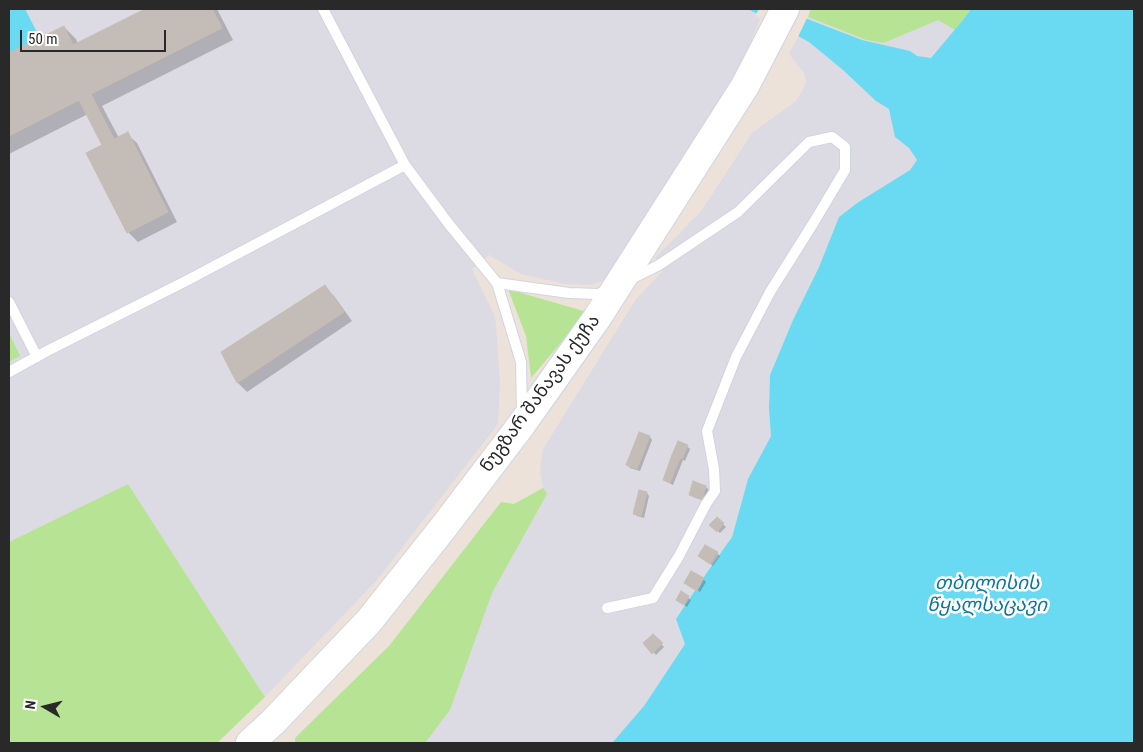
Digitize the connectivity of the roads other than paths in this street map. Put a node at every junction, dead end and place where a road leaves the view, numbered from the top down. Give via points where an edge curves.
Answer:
1 (322, 9) edge
2 (785, 9) edge
3 (404, 165) junction
4 (497, 283) junction
5 (616, 287) junction
6 (9, 302) edge
7 (37, 357) junction
8 (9, 372) edge
9 (522, 424) junction
10 (607, 608) dead end
11 (250, 743) edge

1 - 3 lane
2 - 5 main road, ნუგზარ შანავას ქუჩა via 745,86
3 - 4 lane
3 - 7 lane
4 - 5 lane via 598,294
4 - 9 lane via 521,362
5 - 9 main road, ნუგზარ შანავას ქუჩა
5 - 10 lane via 658,266 738,212 809,142 832,137 845,147 845,170 770,292 736,357 706,432 714,469 714,491 653,598
6 - 7 lane
7 - 8 lane
9 - 11 main road, ნუგზარ შანავას ქუჩა via 369,620

